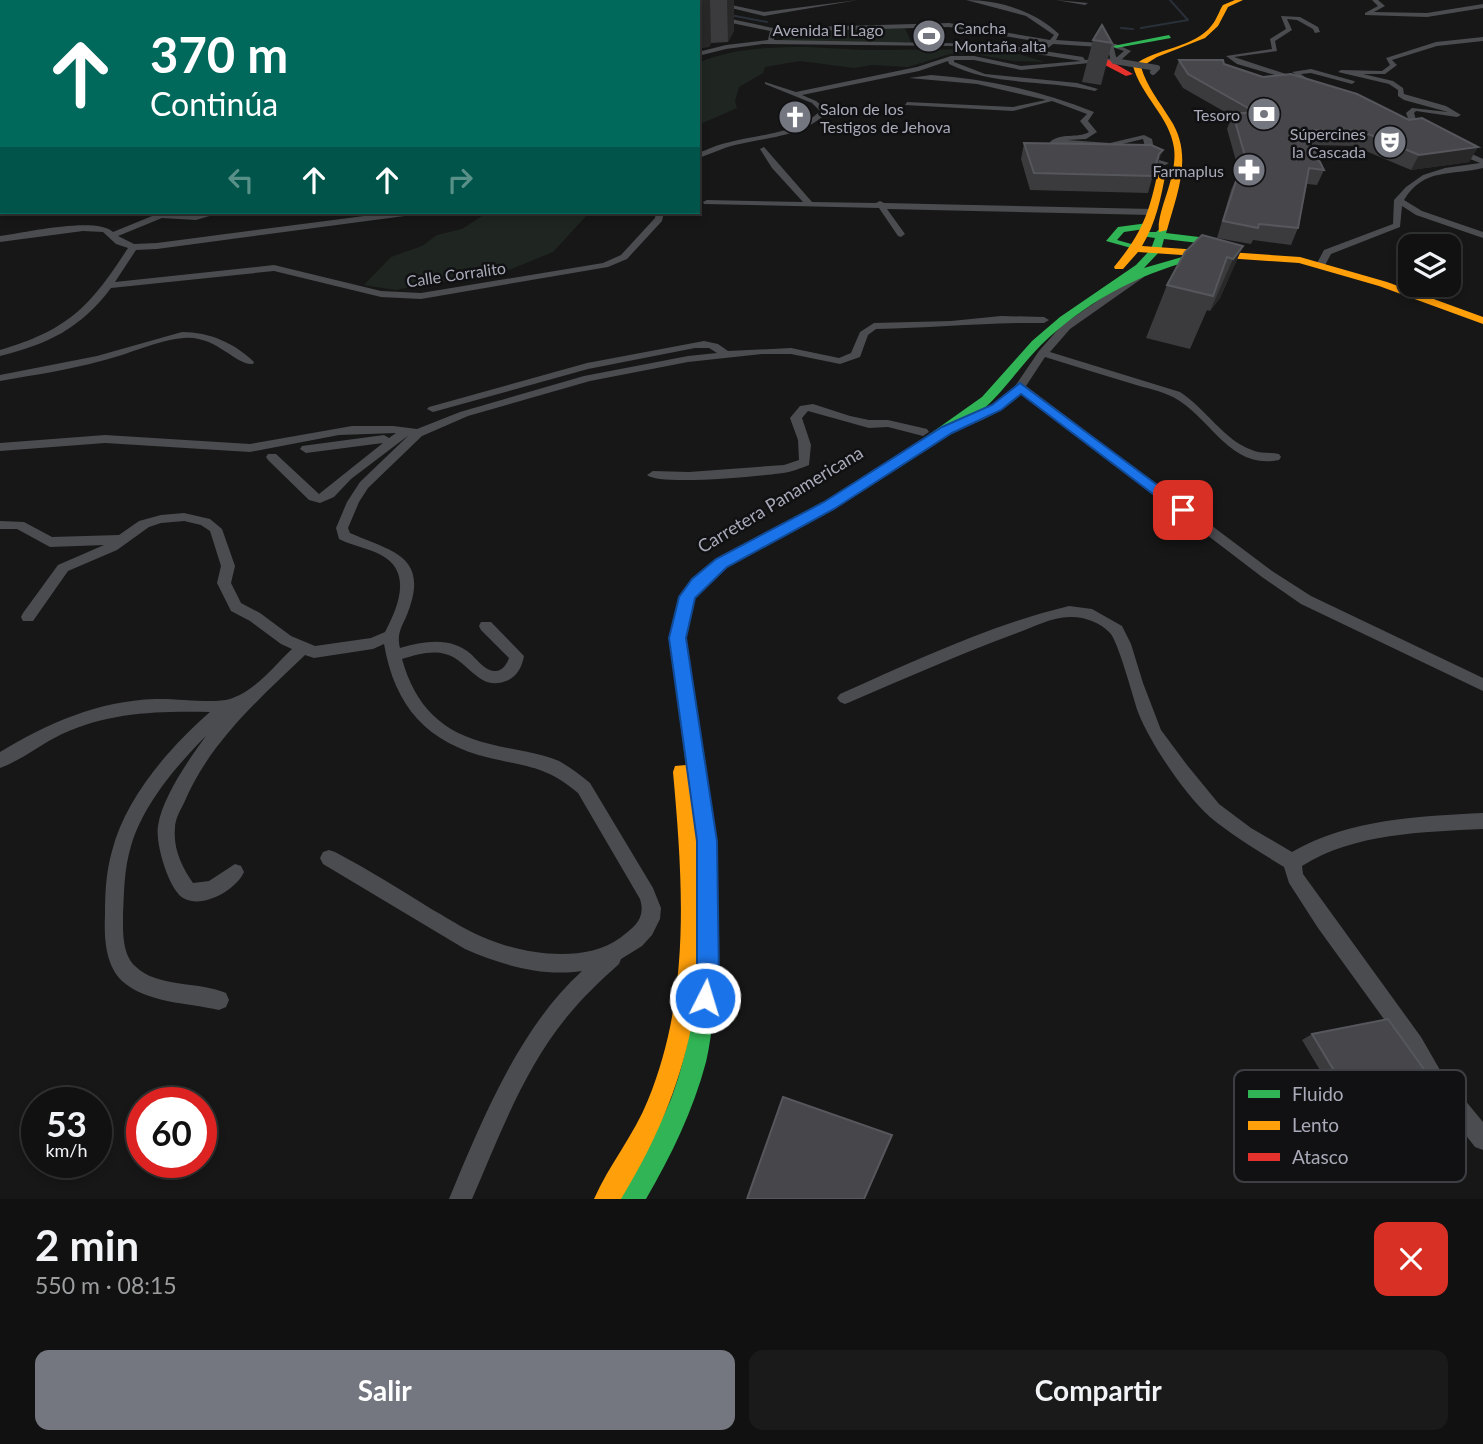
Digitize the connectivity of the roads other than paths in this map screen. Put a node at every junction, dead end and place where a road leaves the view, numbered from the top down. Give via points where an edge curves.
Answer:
1 (504, 0) edge
2 (532, 0) edge
3 (598, 0) edge
4 (651, 0) edge
5 (701, 0) edge
6 (855, 0) edge
7 (969, 0) edge
8 (1059, 0) edge
9 (1230, 0) edge
10 (1240, 0) edge
11 (1375, 0) edge
12 (1085, 3) dead end
13 (1483, 6) edge
14 (700, 14) edge
15 (909, 21) junction
16 (945, 25) junction
17 (773, 30) junction
18 (1317, 32) dead end
19 (1483, 39) edge
20 (1052, 42) junction
21 (771, 43) junction
22 (917, 44) junction
23 (952, 44) junction
24 (1042, 52) junction
25 (700, 54) edge
26 (951, 58) junction
27 (1123, 62) junction
28 (872, 79) junction
29 (1297, 81) junction
30 (767, 83) dead end
31 (1280, 83) edge
32 (1366, 84) dead end
33 (1316, 87) junction
34 (1095, 89) dead end
35 (1325, 90) edge
36 (795, 94) junction
37 (897, 99) dead end
38 (1056, 99) junction
39 (908, 104) dead end
40 (1026, 106) junction
41 (1403, 121) edge
42 (1414, 124) junction
43 (1428, 135) edge
44 (1449, 146) edge
45 (764, 149) dead end
46 (700, 155) edge
47 (1165, 163) junction
48 (1483, 164) edge
49 (1398, 200) junction
50 (708, 202) dead end
51 (809, 203) junction
52 (880, 204) junction
53 (161, 214) edge
54 (210, 214) edge
55 (397, 214) edge
56 (660, 214) edge
57 (114, 234) junction
58 (901, 234) dead end
59 (1483, 235) edge
60 (0, 239) edge
61 (1153, 239) junction
62 (1203, 241) junction
63 (133, 247) junction
64 (1220, 255) junction
65 (1261, 255) junction
66 (1321, 265) junction
67 (109, 285) junction
68 (1044, 320) junction
69 (1483, 321) edge
70 (0, 353) edge
71 (1043, 353) junction
72 (725, 354) junction
73 (249, 362) dead end
74 (0, 378) edge
75 (1020, 387) junction
76 (433, 409) dead end
77 (947, 430) junction
78 (923, 432) junction
79 (407, 434) junction
80 (0, 447) edge
81 (306, 449) dead end
82 (272, 457) dead end
83 (1276, 457) dead end
84 (653, 475) dead end
85 (0, 525) edge
86 (124, 540) junction
87 (28, 617) dead end
88 (486, 626) dead end
89 (390, 636) junction
90 (303, 648) junction
91 (393, 655) junction
92 (1483, 685) edge
93 (253, 695) junction
94 (845, 698) dead end
95 (232, 706) junction
96 (0, 761) edge
97 (1483, 821) edge
98 (329, 859) dead end
99 (1292, 862) junction
100 (235, 872) dead end
101 (616, 954) junction
102 (219, 1000) dead end
103 (1429, 1070) edge
104 (1466, 1118) edge
105 (1483, 1139) edge
106 (460, 1199) edge
107 (607, 1199) edge
108 (632, 1199) edge

1 - 2 street
3 - 4 street
5 - 6 street, Avenida El Lago via 764,14
7 - 20 street via 1033,17 1057,35
8 - 12 street
9 - 27 main road via 1218,6 1205,27 1150,42
10 - 27 main road via 1225,6 1208,32
11 - 13 street via 1381,6 1367,14 1427,15
14 - 17 street
15 - 16 street
15 - 17 street
15 - 22 street
16 - 20 street
16 - 23 street
17 - 21 street
18 - 29 street via 1303,19 1283,17 1289,30 1272,40 1275,50 1229,55 1236,62
19 - 42 street via 1436,44 1391,56 1388,59 1394,65 1383,73 1342,72 1397,84 1400,95 1407,99 1457,115 1413,109
20 - 24 street
20 - 27 street
21 - 22 street, Avenida El Lago
21 - 25 street, Avenida El Lago
22 - 23 street, Avenida El Lago
23 - 24 street, Avenida El Lago
24 - 27 street, Avenida El Lago
26 - 27 street via 1021,68
26 - 28 street
26 - 34 street via 951,63 978,73
27 - 47 main road via 1166,138
27 - 61 main road via 1176,136 1179,149 1176,180
28 - 36 street
28 - 38 street via 942,77
29 - 31 street
29 - 33 street
30 - 36 street
32 - 33 street via 1311,71 1295,72
33 - 35 street
36 - 46 street via 814,102 823,115 790,131
37 - 40 street
38 - 40 street
38 - 47 street via 1092,113 1084,121 1093,132 1085,138 1052,141 1110,145 1144,137 1149,139 1152,160
39 - 40 street
41 - 42 street
42 - 43 street
44 - 48 street
45 - 51 street
47 - 61 main road
48 - 49 street via 1439,172
49 - 59 street via 1419,214
49 - 66 street via 1397,225 1327,252
50 - 51 street
51 - 52 street
52 - 58 street
52 - 61 street
53 - 54 street
53 - 57 street
55 - 63 street
56 - 67 street, Calle Corralito via 624,257 605,265 421,296 393,298 274,268
57 - 60 street via 83,228
57 - 63 street via 119,242
61 - 62 main road
61 - 64 main road
61 - 64 main road via 1181,259
61 - 68 main road, Carretera Panamericana
61 - 71 street
61 - 77 main road, Carretera Panamericana via 1140,267 1035,343 986,400
62 - 64 main road
62 - 65 main road
63 - 67 street
64 - 65 main road
65 - 66 main road
66 - 69 main road
67 - 70 street via 60,332
68 - 72 street via 1001,318 874,326 862,334 856,355 840,361 791,352
68 - 78 main road, Carretera Panamericana via 972,395
71 - 75 street
71 - 83 street via 1176,394 1249,456
72 - 76 street via 708,343 695,345 587,366
72 - 79 street via 588,378
73 - 74 street via 220,342 183,335 98,359
75 - 77 street via 997,408
75 - 92 street via 1306,600
77 - 108 main road, Carretera Panamericana via 829,506 722,563 687,597 677,638 707,841 708,977 695,1061 658,1155
78 - 84 street via 804,408 796,418 807,441 805,462 785,469
78 - 107 main road, Carretera Panamericana via 822,499 712,559 688,579 671,605 665,639 692,845 692,974 674,1065 661,1102
79 - 80 street via 317,435 250,448 105,439
79 - 81 street
79 - 82 street via 369,458 320,499 313,498
79 - 89 street via 364,485 342,528 344,536 392,555 405,571 407,597
85 - 86 street via 19,525 50,542
86 - 87 street via 63,568
86 - 90 street via 144,524 162,519 184,517 205,522 216,529 223,546 228,566 224,583 236,607
88 - 91 street via 517,656 510,672 497,677 486,676 465,654 446,648 427,646
89 - 90 street via 337,650
89 - 91 street
90 - 93 street
91 - 101 street via 401,685 418,712 441,732 470,746 540,760 572,776 584,788 654,907 650,924
93 - 95 street
93 - 100 street via 205,750 179,790 166,828 173,871 188,892 205,893
94 - 99 street via 1041,618 1069,611 1087,613 1117,630 1154,733 1213,809
95 - 96 street via 111,710 28,743
95 - 102 street via 182,752 139,805 126,833 114,883 118,954 128,973 147,984
97 - 99 street via 1353,836 1304,853
98 - 101 street via 474,943 503,953 568,965
99 - 103 street via 1295,877
101 - 106 street via 581,982 530,1049
104 - 105 street

